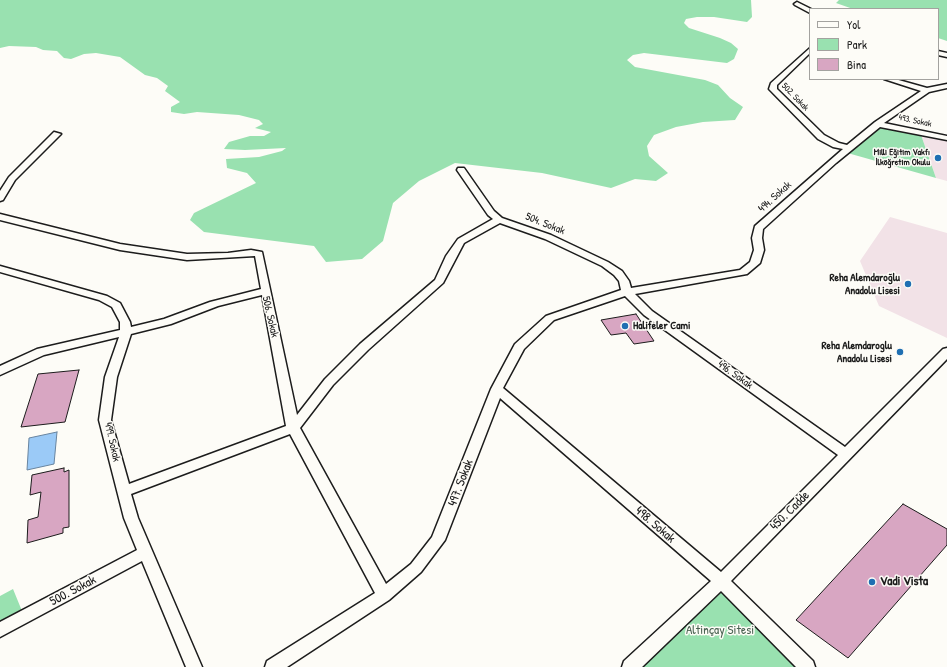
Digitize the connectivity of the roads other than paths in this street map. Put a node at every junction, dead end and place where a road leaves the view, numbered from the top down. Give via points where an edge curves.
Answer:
1 (797, 4) dead end
2 (809, 11) edge
3 (807, 57) edge
4 (891, 80) edge
5 (945, 86) edge
6 (927, 90) junction
7 (878, 124) junction
8 (57, 134) dead end
9 (947, 138) edge
10 (848, 148) junction
11 (461, 170) dead end
12 (0, 198) edge
13 (0, 217) edge
14 (499, 220) junction
15 (0, 268) edge
16 (266, 291) junction
17 (627, 292) junction
18 (126, 332) junction
19 (947, 352) edge
20 (0, 371) edge
21 (497, 388) junction
22 (293, 428) junction
23 (846, 454) junction
24 (124, 491) junction
25 (146, 552) junction
26 (721, 581) junction
27 (384, 595) junction
28 (0, 630) edge
29 (194, 667) edge
30 (273, 667) edge
31 (630, 667) edge
32 (807, 667) edge

1 - 2 street
3 - 10 street, 502. Sokak via 772,84 773,89 821,137 836,146
4 - 6 street
5 - 6 street, 494. Sokak
6 - 7 street, 494. Sokak
7 - 9 street, 493. Sokak
7 - 10 street, 494. Sokak
8 - 12 street via 12,179
10 - 17 street, 494. Sokak via 758,228 759,250 755,263 743,272
11 - 14 street
13 - 16 street via 120,247 180,256 203,258 259,254
14 - 17 street, 504. Sokak via 548,237 605,264 618,273
14 - 22 street via 461,241 450,256 439,281 364,347 329,382
15 - 18 street via 103,298 116,305 125,322
16 - 18 street, 506. Sokak via 214,304 167,322
16 - 22 street, 506. Sokak
17 - 21 street, 497. Sokak via 550,318 519,347
17 - 23 street, 496. Sokak via 648,313
18 - 20 street, 506. Sokak via 41,352
18 - 24 street, 499. Sokak via 111,378 105,420
19 - 23 street, 450. Cadde
21 - 26 street, 498. Sokak
21 - 27 street, 497. Sokak via 438,540 416,568
22 - 24 street
22 - 27 street, 506. Sokak
23 - 26 street, 450. Cadde
24 - 25 street, 499. Sokak via 131,518
25 - 28 street, 500. Sokak
25 - 29 street, 499. Sokak
26 - 31 street, 450. Cadde
26 - 32 street, 498. Sokak
27 - 30 street, 497. Sokak

